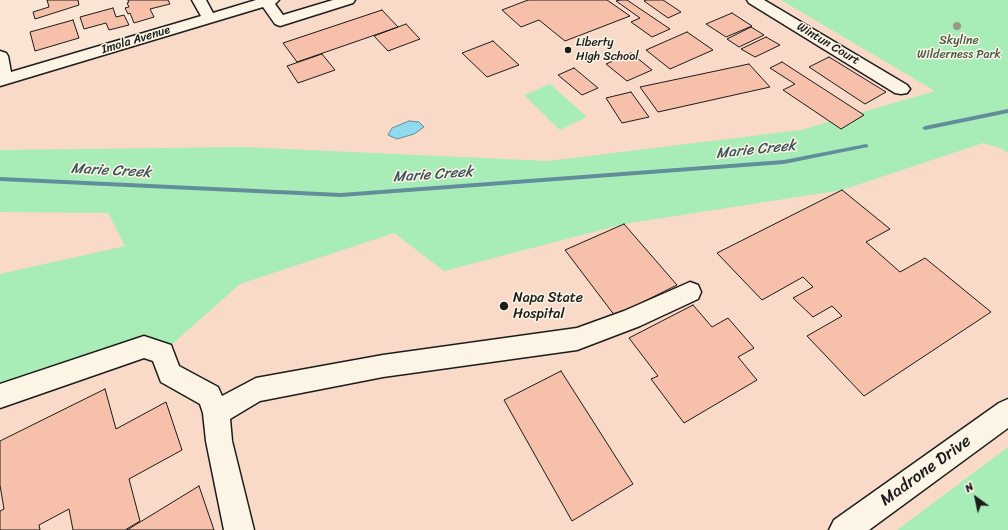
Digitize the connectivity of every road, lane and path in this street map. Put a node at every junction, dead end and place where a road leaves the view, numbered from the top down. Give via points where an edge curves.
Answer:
1 (198, 0) edge
2 (348, 0) edge
3 (754, 0) edge
4 (269, 1) edge
5 (209, 18) junction
6 (0, 56) edge
7 (2, 81) edge
8 (901, 89) dead end
9 (690, 292) dead end
10 (0, 396) edge
11 (1008, 412) edge
12 (216, 413) junction
13 (239, 530) edge
14 (844, 530) edge

1 - 5 street
2 - 4 street via 280,21
3 - 8 street, Wintun Court
4 - 5 street, Imola Avenue
5 - 7 street, Imola Avenue
6 - 7 street
9 - 12 street via 632,319 577,339 383,366 256,390
10 - 12 street via 144,347 162,353 170,374 210,396
11 - 14 street, Madrone Drive
12 - 13 street via 219,441

